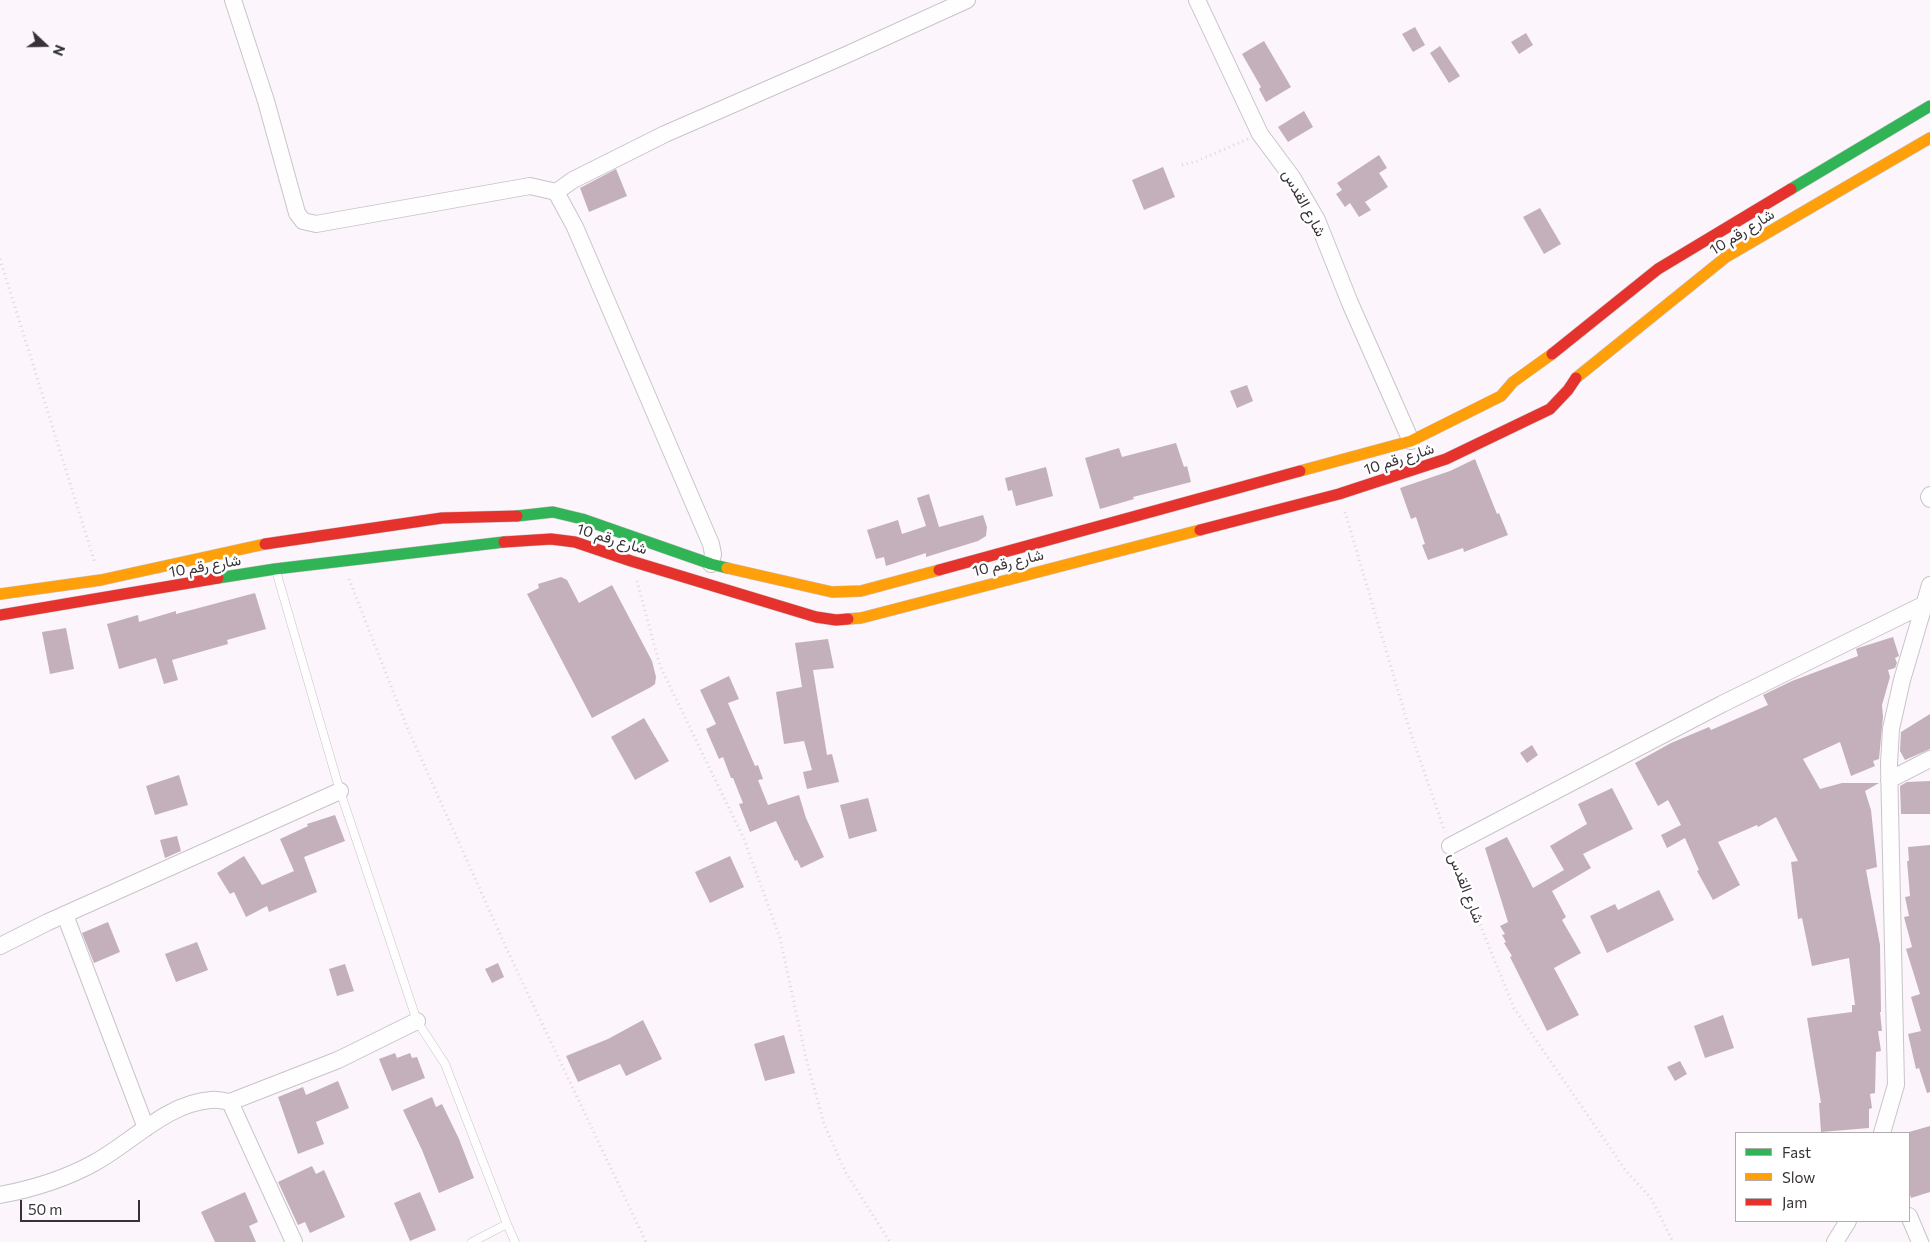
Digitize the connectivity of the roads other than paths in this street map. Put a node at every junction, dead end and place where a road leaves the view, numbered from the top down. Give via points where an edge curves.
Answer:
1 (233, 0) edge
2 (966, 0) edge
3 (1197, 0) edge
4 (1930, 106) edge
5 (1930, 138) edge
6 (556, 192) junction
7 (1411, 441) junction
8 (711, 564) junction
9 (275, 569) junction
10 (1930, 585) edge
11 (0, 594) edge
12 (1925, 604) junction
13 (0, 615) edge
14 (1930, 759) edge
15 (1889, 780) junction
16 (340, 791) junction
17 (1450, 846) road end
18 (65, 914) junction
19 (0, 946) edge
20 (417, 1021) junction
21 (230, 1102) junction
22 (146, 1128) junction
23 (1882, 1132) edge
24 (0, 1195) edge
25 (1910, 1218) edge
26 (1847, 1222) edge
27 (507, 1224) junction
28 (294, 1242) edge
29 (472, 1242) edge
30 (515, 1242) edge
31 (1835, 1242) edge
32 (1920, 1242) edge

1 - 6 street via 266,101 297,213 303,221 316,224 530,186
2 - 6 street via 665,134 573,180
3 - 7 street, شارع القدس via 1260,134 1292,177 1317,220
4 - 7 main road, شارع رقم 10 via 1658,269 1513,382 1500,396
5 - 9 main road, شارع رقم 10 via 1726,257 1576,378 1550,409 1446,459 1340,494 861,618 836,620 816,617 631,562 575,542 550,539
6 - 8 street via 575,227 711,544
7 - 8 main road, شارع رقم 10 via 861,591 832,592
8 - 11 main road, شارع رقم 10 via 582,519 552,512 527,516 442,518 276,542 101,580
9 - 13 main road, شارع رقم 10
9 - 16 lane
10 - 12 street
12 - 15 street via 1891,729
12 - 17 street via 1722,704
14 - 15 street
15 - 23 street via 1896,1084
16 - 18 street
16 - 20 lane
18 - 19 street
18 - 22 street
20 - 21 street via 338,1060
20 - 27 lane via 445,1064
21 - 22 street via 212,1100 190,1105
21 - 28 street
22 - 24 street via 84,1167 48,1183
25 - 32 street
26 - 31 street
27 - 29 lane
27 - 30 lane

